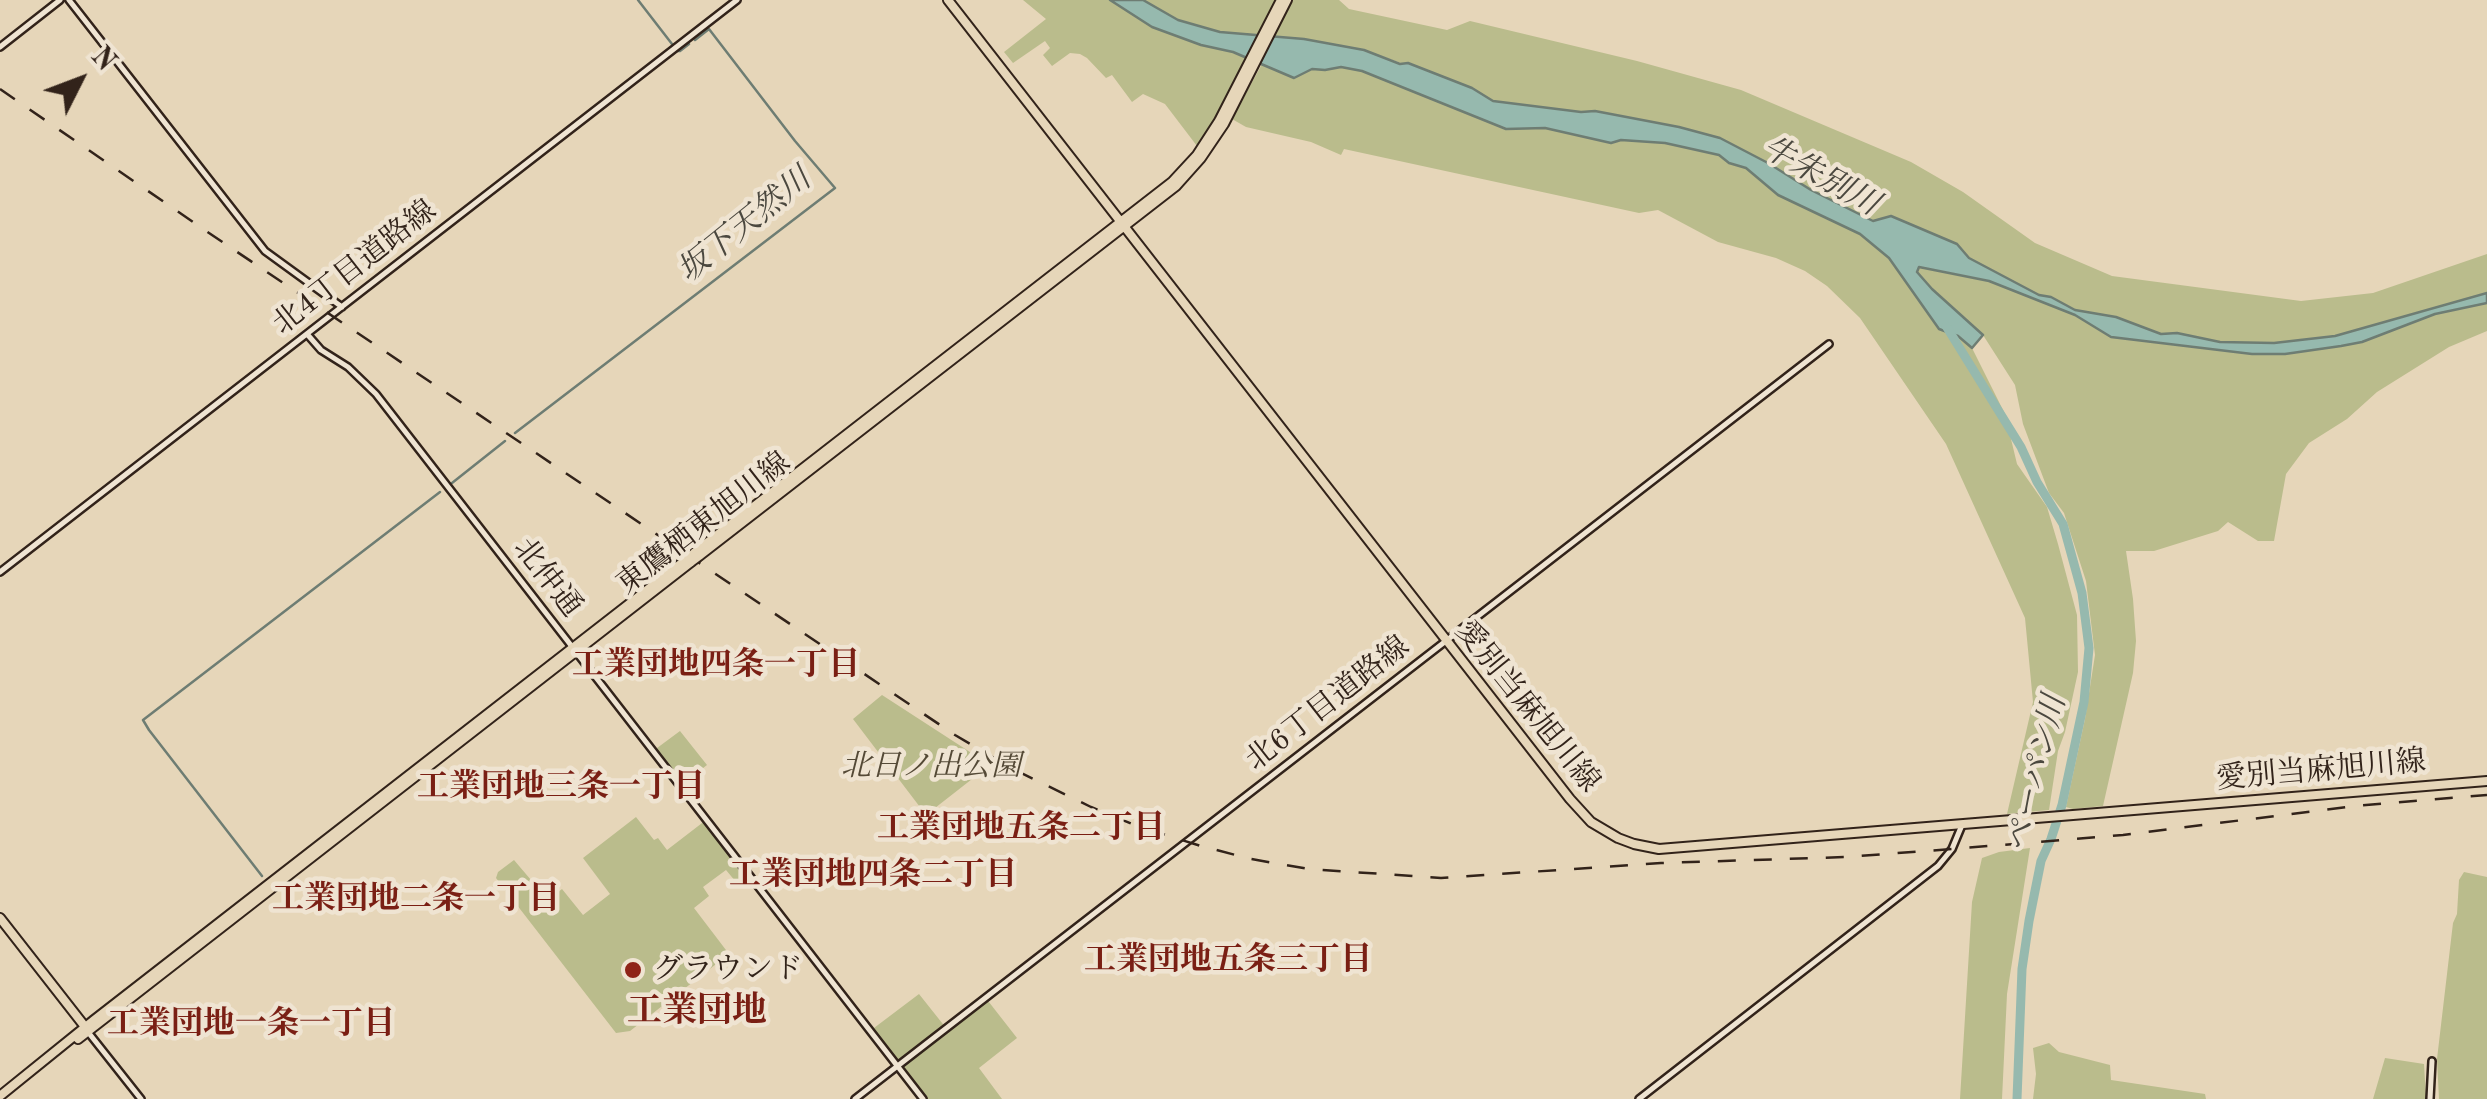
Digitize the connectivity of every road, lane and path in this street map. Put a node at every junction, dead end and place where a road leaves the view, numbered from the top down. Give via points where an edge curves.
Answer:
1 (60, 0) edge
2 (69, 0) edge
3 (737, 0) edge
4 (948, 0) edge
5 (1283, 2) edge
6 (0, 47) edge
7 (1122, 224) junction
8 (342, 307) junction
9 (307, 334) junction
10 (1829, 344) dead end
11 (0, 572) edge
12 (1446, 641) junction
13 (574, 650) junction
14 (2487, 780) edge
15 (1964, 822) junction
16 (0, 918) edge
17 (87, 1029) junction
18 (2432, 1061) dead end
19 (898, 1066) junction
20 (0, 1096) edge
21 (141, 1099) edge
22 (854, 1099) edge
23 (923, 1099) edge
24 (1639, 1099) edge
25 (2430, 1099) edge

1 - 6 street
2 - 8 street via 265,252
3 - 8 street, 北4丁目道路線
4 - 7 main road, 愛別当麻旭川線
5 - 7 main road, 東鷹栖東旭川線 via 1203,146
7 - 12 main road, 愛別当麻旭川線
7 - 13 main road, 東鷹栖東旭川線
8 - 9 street, 北4丁目道路線
9 - 11 street, 北4丁目道路線
9 - 13 street, 北仲通 via 376,394
10 - 12 street, 北6丁目道路線
12 - 15 main road, 愛別当麻旭川線 via 1592,822 1634,844 1677,847
12 - 19 street, 北6丁目道路線
13 - 17 main road, 東鷹栖東旭川線
13 - 19 street, 北仲通
14 - 15 main road, 愛別当麻旭川線
15 - 24 street via 1938,866
16 - 17 main road
17 - 20 main road, 東鷹栖東旭川線
17 - 21 street
18 - 25 street
19 - 22 street, 北6丁目道路線
19 - 23 street, 北仲通

